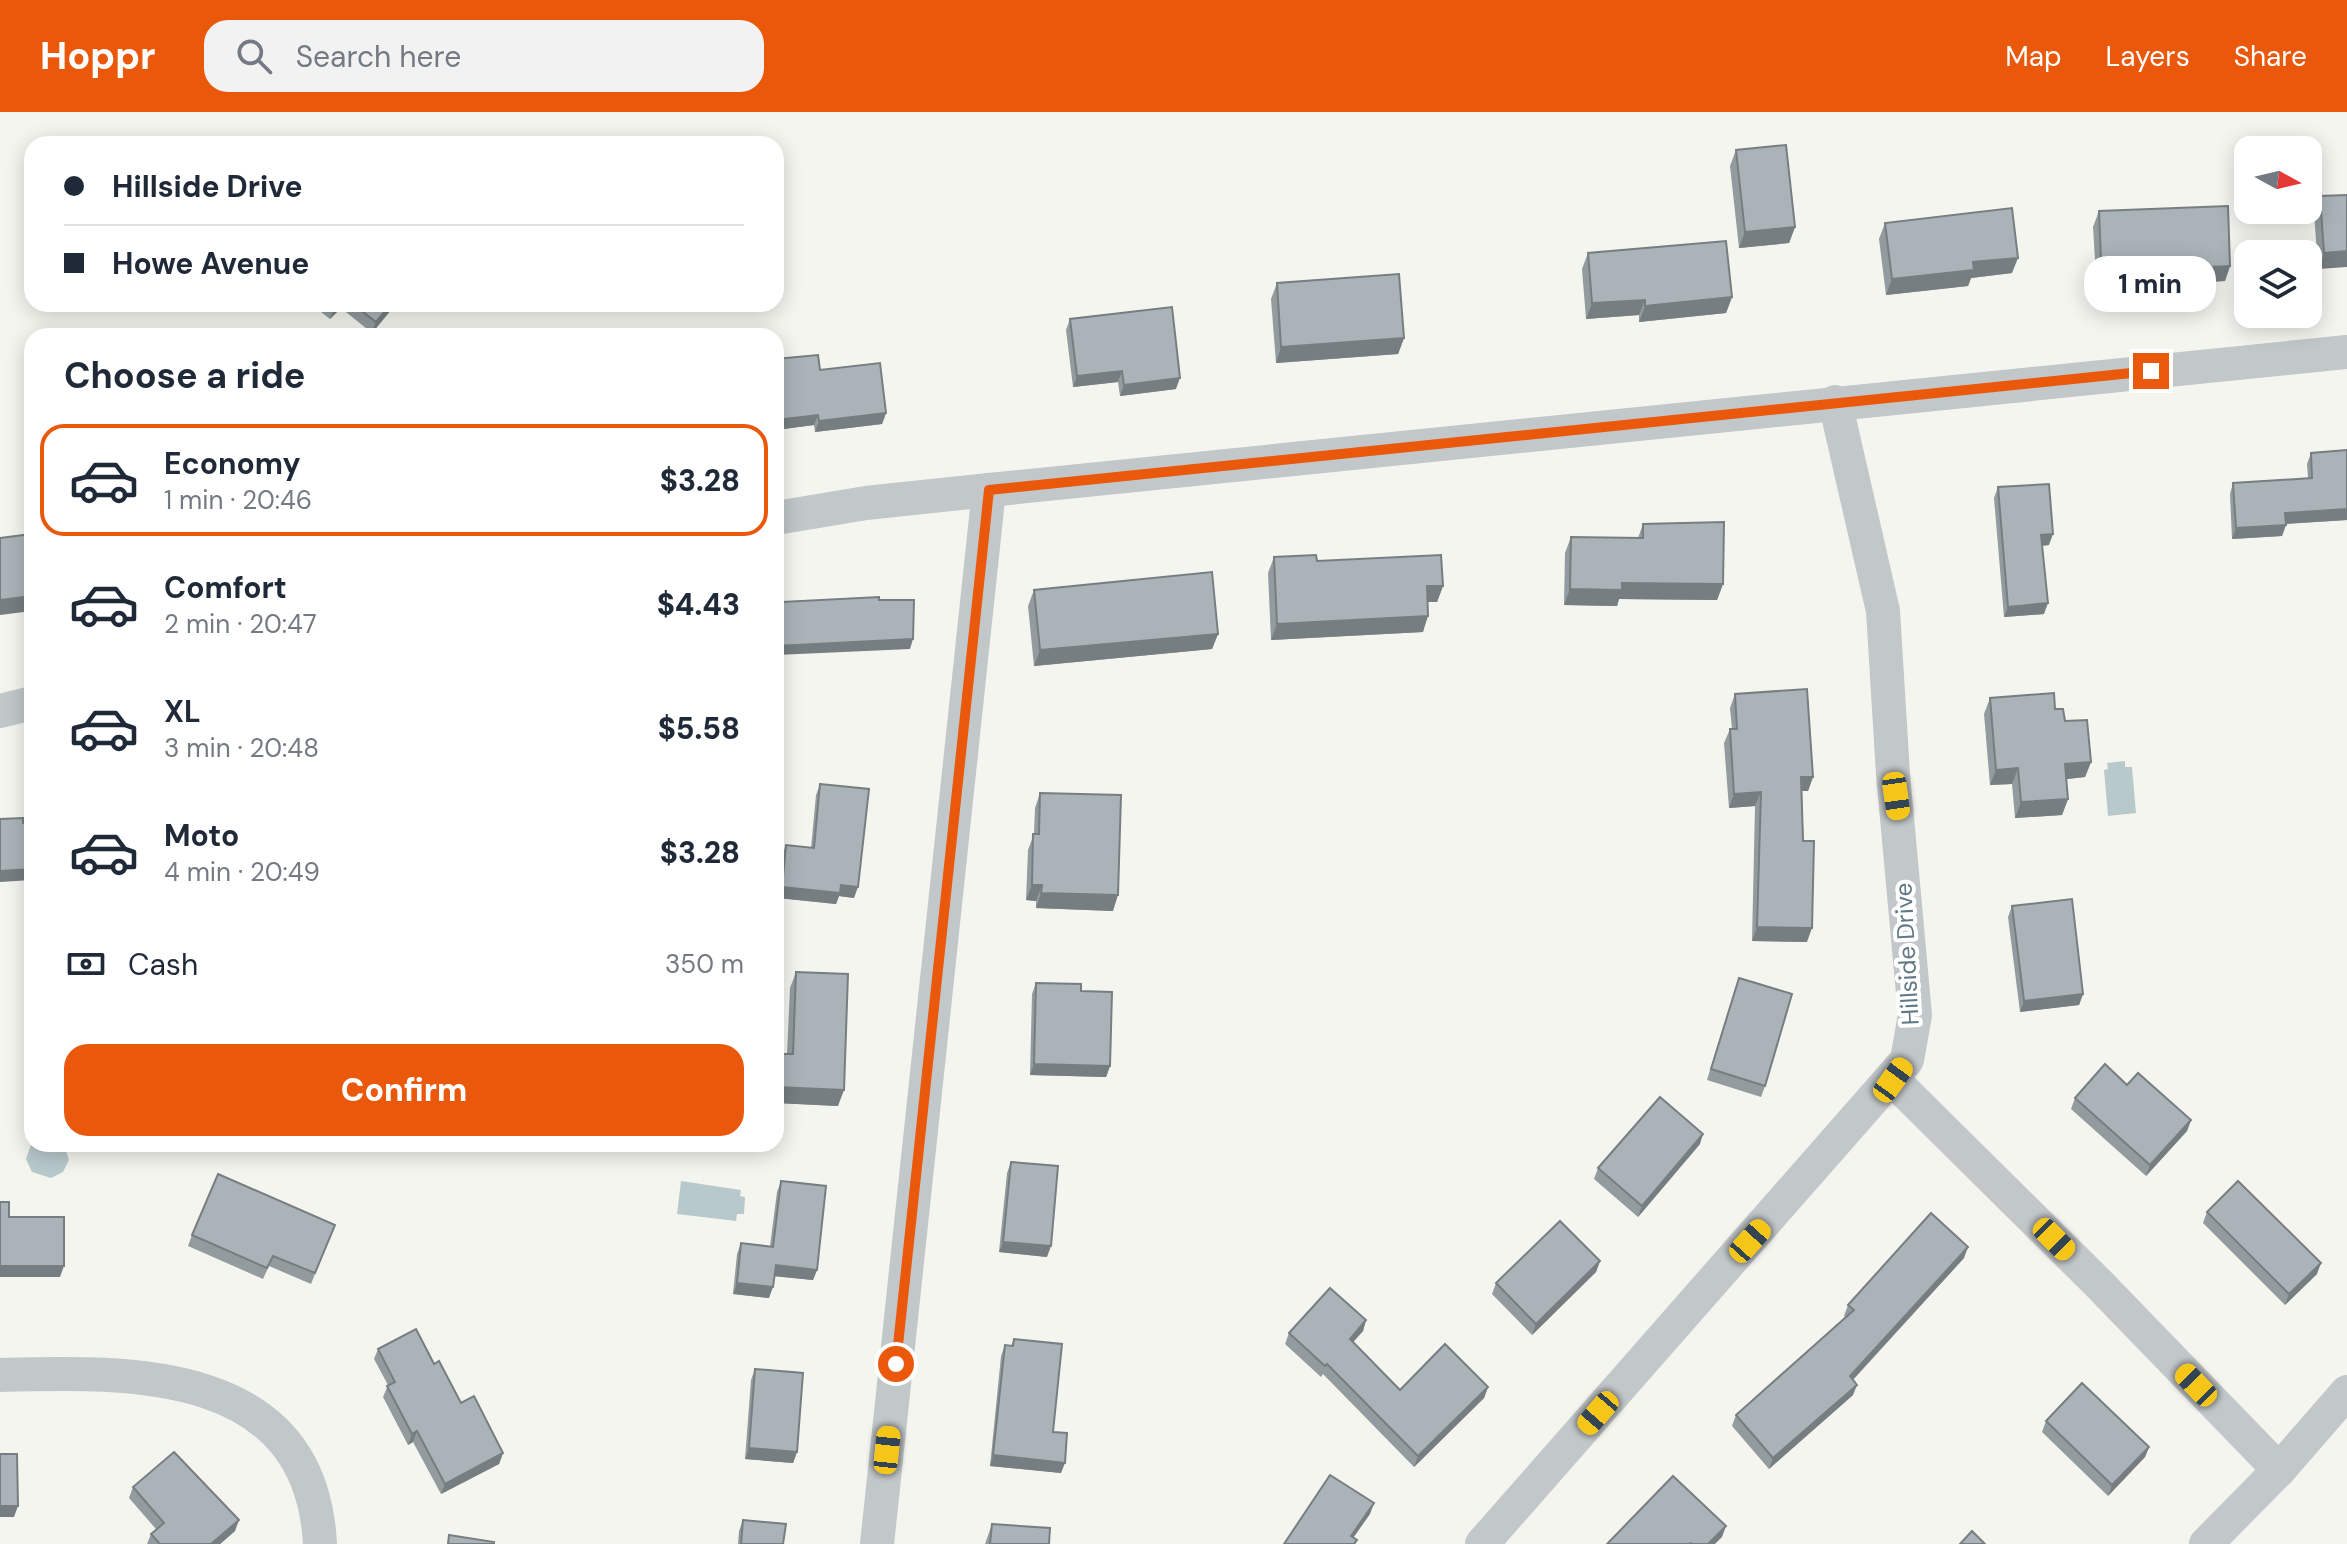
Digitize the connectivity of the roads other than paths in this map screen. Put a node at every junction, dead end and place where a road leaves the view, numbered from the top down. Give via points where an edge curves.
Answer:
1 (2347, 352) edge
2 (1835, 402) junction
3 (989, 490) junction
4 (784, 517) edge
5 (24, 705) edge
6 (0, 711) edge
7 (1893, 1080) junction
8 (0, 1375) edge
9 (2347, 1392) edge
10 (2279, 1470) junction
11 (320, 1544) edge
12 (877, 1544) edge
13 (1482, 1544) edge
14 (2206, 1544) edge

1 - 2 street
2 - 3 street
2 - 7 street, Hillside Drive via 1883,611 1915,1015 1907,1060
3 - 4 street
3 - 12 street
5 - 6 street
7 - 10 street
7 - 13 street, Hillside Drive
8 - 11 street via 132,1375 177,1382 242,1407 276,1431 301,1463 316,1502
9 - 10 street
10 - 14 street

